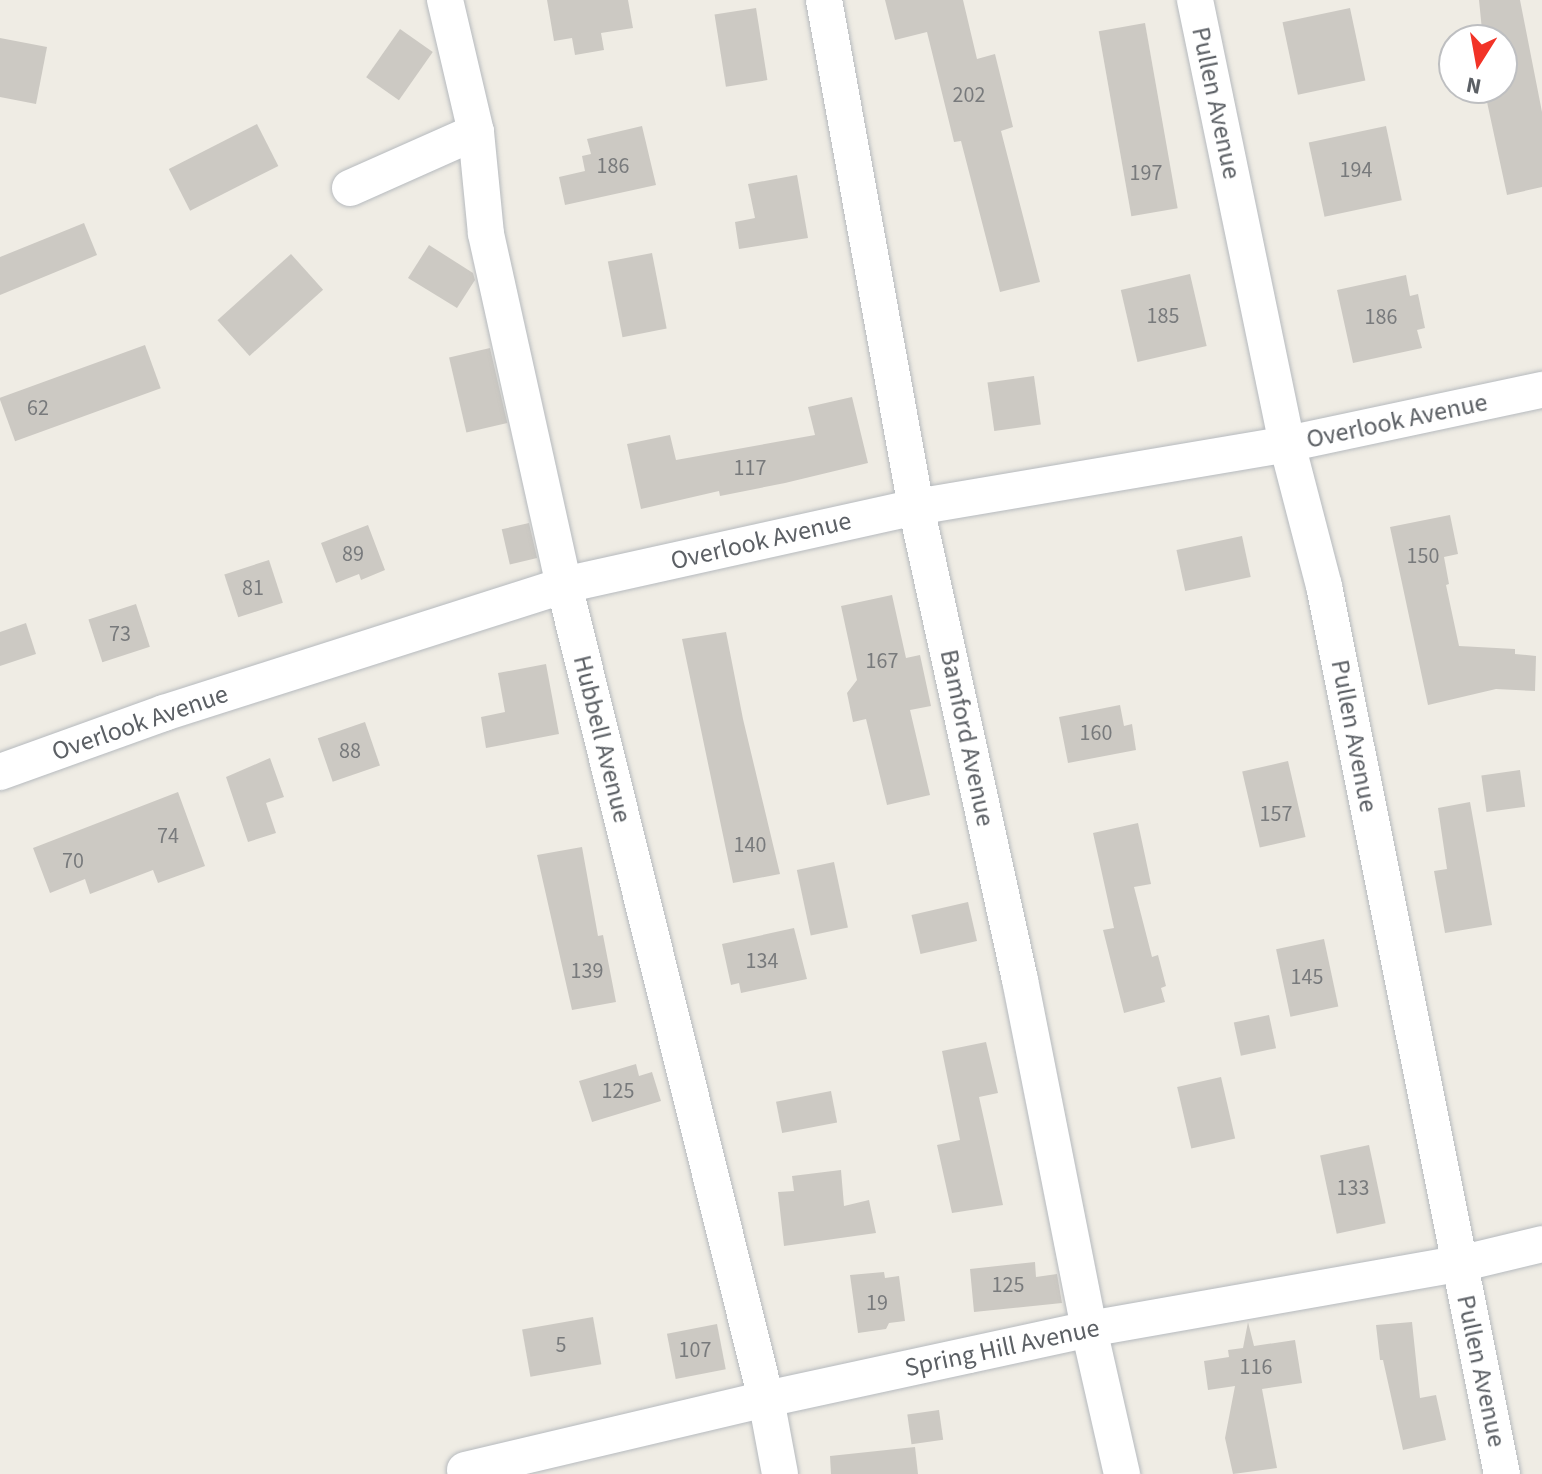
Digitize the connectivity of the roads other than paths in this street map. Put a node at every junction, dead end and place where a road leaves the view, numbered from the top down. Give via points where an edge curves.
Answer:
1 (445, 0) edge
2 (824, 0) edge
3 (1195, 0) edge
4 (476, 132) junction
5 (350, 188) dead end
6 (1542, 390) edge
7 (1287, 444) junction
8 (916, 507) junction
9 (564, 585) junction
10 (0, 772) edge
11 (1542, 1244) edge
12 (1459, 1264) junction
13 (1089, 1329) junction
14 (766, 1399) junction
15 (464, 1473) edge
16 (780, 1474) edge
17 (1122, 1474) edge
18 (1502, 1474) edge

1 - 4 street, Hubbell Avenue
2 - 8 street, Bamford Avenue
3 - 7 street, Pullen Avenue
4 - 5 street
4 - 9 street, Hubbell Avenue via 486,234
6 - 7 street, Overlook Avenue
7 - 8 street, Overlook Avenue
7 - 12 street, Pullen Avenue via 1324,586
8 - 9 street, Overlook Avenue
8 - 13 street, Bamford Avenue via 1020,980
9 - 10 street, Overlook Avenue via 164,713
9 - 14 street, Hubbell Avenue
11 - 12 street, Spring Hill Avenue
12 - 13 street, Spring Hill Avenue
12 - 18 street, Pullen Avenue
13 - 14 street, Spring Hill Avenue
13 - 17 street, Bamford Avenue
14 - 15 street, Spring Hill Avenue
14 - 16 street, Hubbell Avenue

